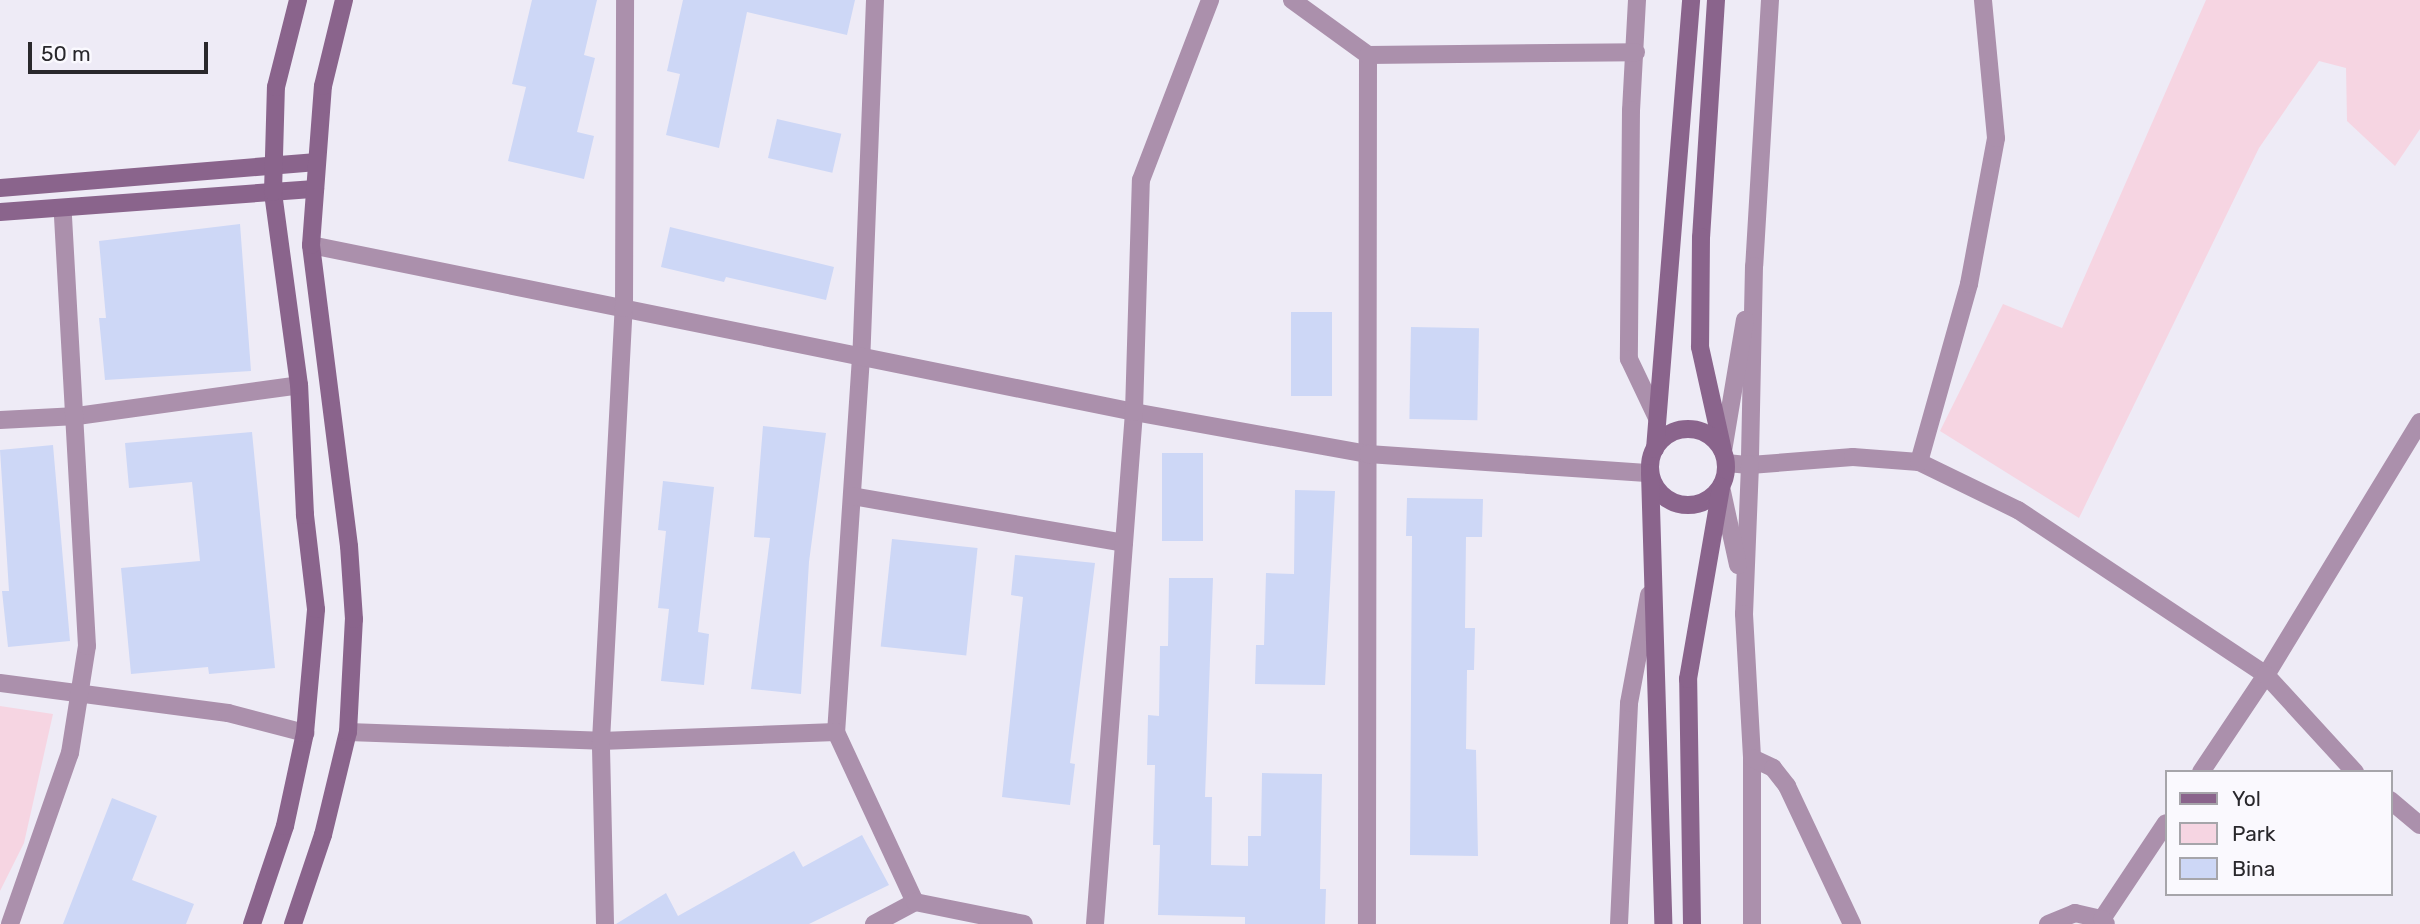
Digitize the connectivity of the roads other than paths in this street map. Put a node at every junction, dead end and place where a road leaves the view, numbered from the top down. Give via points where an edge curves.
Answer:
1 (298, 0) edge
2 (344, 0) edge
3 (625, 0) edge
4 (875, 0) edge
5 (1210, 0) edge
6 (1292, 0) edge
7 (1637, 0) edge
8 (1691, 0) edge
9 (1716, 0) edge
10 (1770, 0) edge
11 (1983, 0) edge
12 (1636, 52) junction
13 (1368, 55) junction
14 (317, 162) junction
15 (274, 164) junction
16 (0, 188) edge
17 (315, 189) junction
18 (273, 192) junction
19 (63, 211) junction
20 (0, 212) edge
21 (311, 245) junction
22 (1754, 266) junction
23 (624, 308) junction
24 (861, 357) junction
25 (299, 385) junction
26 (1135, 412) junction
27 (77, 416) junction
28 (1657, 418) junction
29 (0, 419) edge
30 (2420, 422) edge
31 (1654, 449) junction
32 (1368, 454) junction
33 (1725, 457) junction
34 (1919, 461) junction
35 (1750, 465) junction
36 (1650, 474) junction
37 (1721, 487) junction
38 (852, 496) junction
39 (1124, 543) junction
40 (1653, 574) junction
41 (1744, 614) junction
42 (2266, 675) junction
43 (0, 683) edge
44 (80, 694) junction
45 (348, 732) junction
46 (836, 732) junction
47 (305, 733) junction
48 (601, 741) junction
49 (1752, 758) junction
50 (2202, 770) edge
51 (2353, 770) edge
52 (2392, 802) edge
53 (2420, 825) edge
54 (2164, 826) edge
55 (915, 902) junction
56 (2104, 921) edge
57 (10, 924) edge
58 (252, 924) edge
59 (293, 924) edge
60 (605, 924) edge
61 (874, 924) edge
62 (1024, 924) edge
63 (1095, 924) edge
64 (1367, 924) edge
65 (1619, 924) edge
66 (1663, 924) edge
67 (1692, 924) edge
68 (1752, 924) edge
69 (1852, 924) edge
70 (2048, 924) edge

1 - 15 street via 276,87
2 - 14 street via 323,86
3 - 23 street
4 - 24 street
5 - 26 street via 1141,180
6 - 13 street
7 - 12 street
8 - 28 street
9 - 33 street via 1701,237 1700,347
10 - 22 street
11 - 34 street via 1996,138 1969,284
12 - 13 street
12 - 28 street via 1631,110 1629,359
13 - 32 street
14 - 15 street
14 - 17 street
15 - 16 street
15 - 18 street
17 - 18 street
17 - 21 street
18 - 19 street
18 - 25 street
19 - 20 street
19 - 27 street
21 - 23 street
21 - 45 street via 349,546 354,619
22 - 33 street
22 - 35 street
23 - 24 street
23 - 48 street
24 - 26 street
24 - 38 street
25 - 27 street
25 - 47 street via 305,515 316,610
26 - 32 street
26 - 39 street
27 - 29 street
27 - 44 street via 87,646
28 - 31 street
30 - 42 street
31 - 33 street via 1662,439 1683,429 1707,434
31 - 36 street
32 - 36 street
32 - 64 street
33 - 35 street
33 - 37 street
34 - 35 street via 1853,457
34 - 42 street via 2018,510
35 - 41 street
36 - 37 street via 1655,486 1675,503 1700,503
36 - 40 street
37 - 41 street via 1736,543
37 - 67 street via 1688,679
38 - 39 street
38 - 46 street
39 - 63 street
40 - 65 street via 1629,703
40 - 66 street
41 - 49 street
42 - 50 street
42 - 51 street
43 - 44 street
44 - 47 street via 228,713
44 - 57 street via 70,754
45 - 48 street
45 - 59 street via 323,835
46 - 48 street
46 - 55 street
47 - 58 street via 285,826
48 - 60 street
49 - 68 street
49 - 69 street via 1773,768 1787,786
52 - 53 street
54 - 56 street
55 - 61 street
55 - 62 street
56 - 70 street via 2075,913

